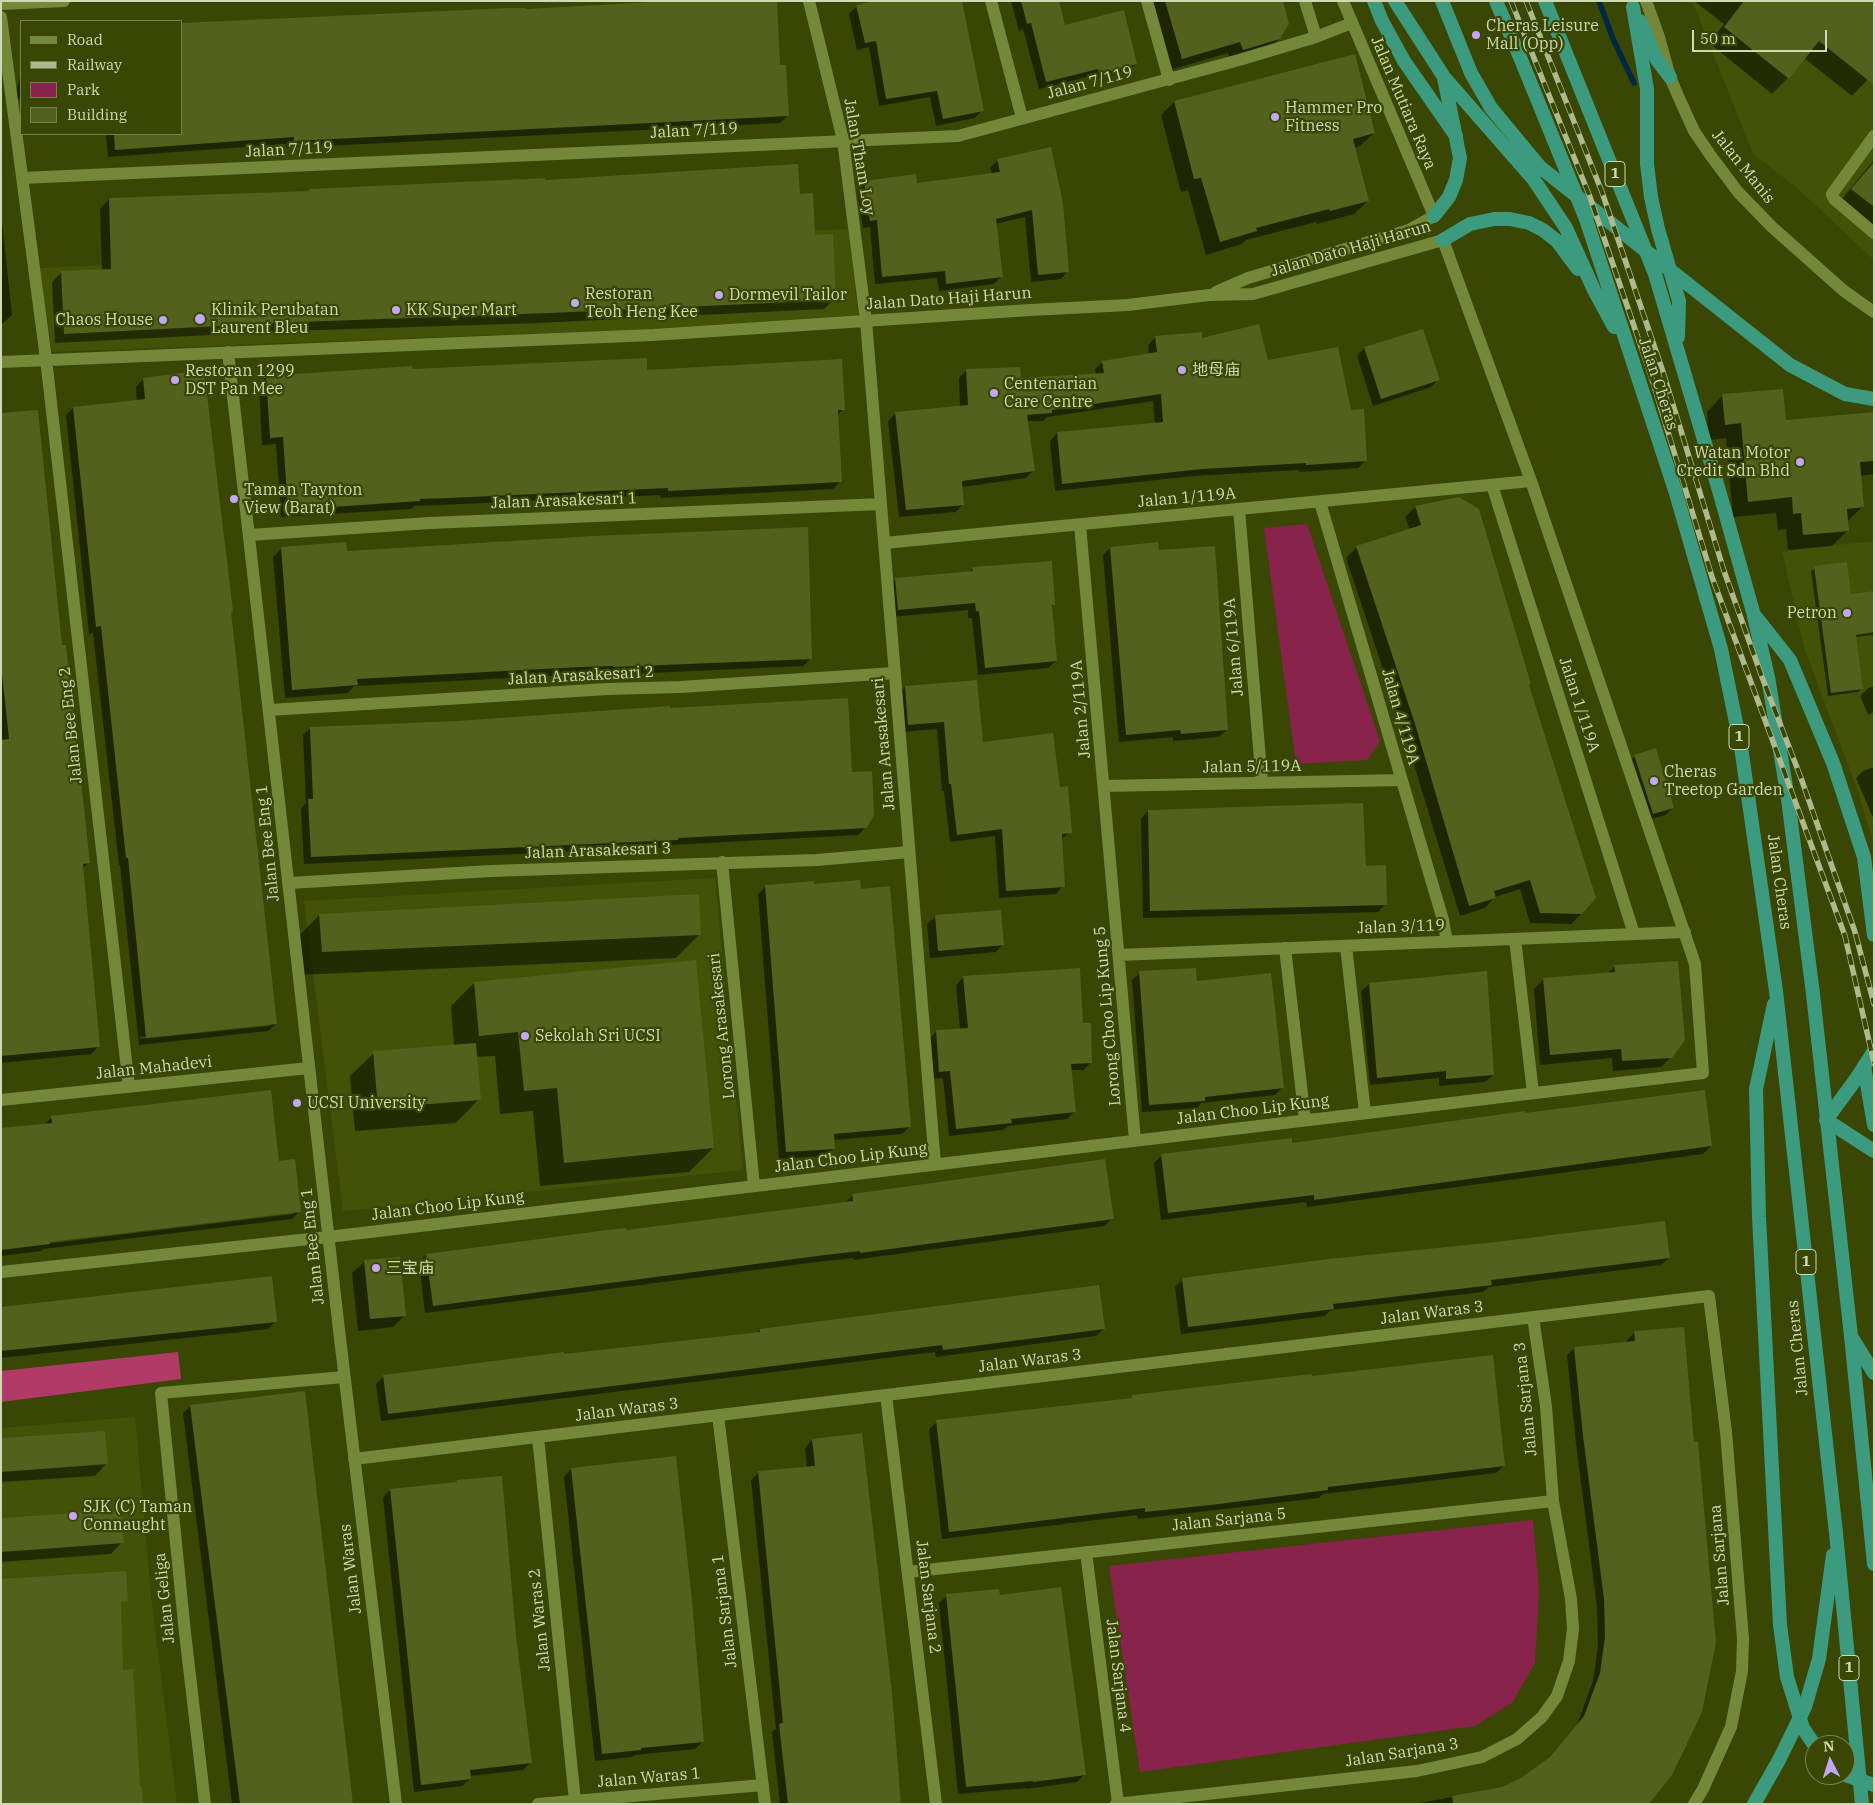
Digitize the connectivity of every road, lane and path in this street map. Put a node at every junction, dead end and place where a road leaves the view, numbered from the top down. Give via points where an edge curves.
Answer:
1 (64, 1) edge
2 (809, 1) edge
3 (992, 1) edge
4 (1147, 1) edge
5 (1305, 1) edge
6 (1343, 1) edge
7 (1374, 1) edge
8 (1395, 1) edge
9 (1442, 1) edge
10 (1496, 1) edge
11 (1545, 1) edge
12 (1637, 3) edge
13 (1, 4) edge
14 (1, 18) edge
15 (1352, 23) junction
16 (1316, 37) junction
17 (1444, 77) junction
18 (1670, 77) joint
19 (1169, 80) junction
20 (1022, 118) junction
21 (1456, 136) junction
22 (1874, 136) edge
23 (842, 140) junction
24 (22, 178) junction
25 (1434, 216) junction
26 (1874, 233) edge
27 (1443, 240) junction
28 (1594, 290) junction
29 (1209, 295) junction
30 (1874, 312) edge
31 (866, 321) junction
32 (1678, 350) junction
33 (228, 352) junction
34 (1629, 354) junction
35 (46, 359) junction
36 (1, 362) edge
37 (1874, 399) edge
38 (1531, 482) junction
39 (1492, 485) junction
40 (1320, 502) junction
41 (881, 504) junction
42 (1239, 510) junction
43 (1080, 524) junction
44 (249, 535) junction
45 (884, 543) junction
46 (1753, 612) junction
47 (895, 673) junction
48 (269, 710) junction
49 (1402, 780) junction
50 (1262, 783) junction
51 (1104, 786) junction
52 (909, 852) junction
53 (722, 862) junction
54 (288, 883) junction
55 (1112, 890) joint
56 (1685, 932) junction
57 (1634, 934) junction
58 (1874, 935) edge
59 (1515, 939) junction
60 (1447, 942) junction
61 (1346, 946) junction
62 (1285, 948) junction
63 (1119, 955) junction
64 (1776, 991) junction
65 (1874, 1051) edge
66 (1864, 1066) junction
67 (309, 1068) junction
68 (129, 1087) junction
69 (1533, 1093) junction
70 (1, 1100) edge
71 (1365, 1113) junction
72 (1305, 1120) junction
73 (1826, 1120) junction
74 (1874, 1125) edge
75 (1136, 1140) junction
76 (1874, 1151) edge
77 (934, 1164) junction
78 (754, 1186) junction
79 (328, 1236) junction
80 (1, 1272) edge
81 (1709, 1296) joint
82 (1533, 1317) junction
83 (339, 1330) joint
84 (1851, 1336) junction
85 (1874, 1373) edge
86 (344, 1377) junction
87 (886, 1395) junction
88 (718, 1415) junction
89 (538, 1437) junction
90 (354, 1459) junction
91 (1553, 1501) junction
92 (1836, 1533) junction
93 (1086, 1552) junction
94 (1874, 1564) edge
95 (908, 1572) junction
96 (1808, 1735) edge
97 (1855, 1778) edge
98 (763, 1785) junction
99 (1874, 1785) edge
100 (574, 1801) junction
101 (205, 1804) edge
102 (396, 1804) edge
103 (538, 1804) edge
104 (765, 1804) edge
105 (936, 1804) edge
106 (1117, 1804) edge
107 (1694, 1804) edge
108 (1754, 1804) edge
109 (1862, 1804) edge

1 - 13 street
2 - 23 street, Jalan Tham Loy
3 - 20 street
4 - 19 street
5 - 16 street
6 - 15 street, Jalan Mutiara Raya
7 - 21 highway via 1404,61
8 - 17 highway
9 - 37 highway via 1471,73 1491,108 1540,167 1790,364 1846,394
10 - 34 highway, Jalan Cheras / 1 via 1586,219
11 - 32 highway, Jalan Cheras / 1 via 1656,274
12 - 18 highway via 1657,60
12 - 32 highway via 1646,89 1647,164 1658,229 1679,300
14 - 24 street, Jalan Bee Eng 2
15 - 16 street, Jalan 7/119
15 - 25 street, Jalan Mutiara Raya
16 - 19 street, Jalan 7/119
17 - 21 highway
17 - 28 highway via 1534,180 1566,228
18 - 30 street, Jalan Manis via 1694,131 1738,192 1844,291
19 - 20 street, Jalan 7/119
20 - 23 street, Jalan 7/119 via 958,136
21 - 25 highway via 1460,158 1456,180 1449,197
22 - 26 street via 1832,194
23 - 24 street, Jalan 7/119
23 - 31 street, Jalan Tham Loy
24 - 35 street, Jalan Bee Eng 2
25 - 29 street, Jalan Dato Haji Harun via 1409,230 1248,278
27 - 28 highway via 1470,224 1494,219 1529,223 1558,242
27 - 29 street, Jalan Dato Haji Harun via 1253,294
27 - 38 street
28 - 34 highway
29 - 31 street, Jalan Dato Haji Harun via 1128,305
31 - 33 street, Jalan Dato Haji Harun via 653,335
31 - 41 street, Jalan Arasakesari
32 - 46 highway, Jalan Cheras / 1
33 - 35 street, Jalan Dato Haji Harun
33 - 44 street, Jalan Bee Eng 1
34 - 64 highway, Jalan Cheras / 1 via 1675,490 1722,649 1741,747
35 - 36 street, Jalan Dato Haji Harun
35 - 68 street, Jalan Bee Eng 2
38 - 39 street, Jalan 1/119A
38 - 56 street
39 - 40 street, Jalan 1/119A
39 - 57 street, Jalan 1/119A
40 - 42 street, Jalan 1/119A
40 - 49 street, Jalan 4/119A
41 - 44 street, Jalan Arasakesari 1 via 430,523
41 - 45 street, Jalan Arasakesari
42 - 43 street, Jalan 1/119A
42 - 50 street, Jalan 6/119A
43 - 45 street, Jalan 1/119A
43 - 51 street, Jalan 2/119A
44 - 48 street, Jalan Bee Eng 1
45 - 47 street, Jalan Arasakesari
46 - 58 highway via 1790,660 1833,763 1864,857
46 - 73 highway, Jalan Cheras / 1 via 1768,677 1788,799
47 - 48 street, Jalan Arasakesari 2
47 - 52 street, Jalan Arasakesari
48 - 54 street, Jalan Bee Eng 1
49 - 50 street, Jalan 5/119A
49 - 60 street, Jalan 4/119A
50 - 51 street, Jalan 5/119A
51 - 55 street, Jalan 2/119A
52 - 53 street, Jalan Arasakesari 3 via 817,860
52 - 77 street, Jalan Arasakesari
53 - 54 street, Jalan Arasakesari 3
53 - 78 street, Lorong Arasakesari
54 - 67 street, Jalan Bee Eng 1
55 - 63 street, Lorong Choo Lip Kung 5
56 - 57 street, Jalan 3/119
56 - 69 street, Jalan Choo Lip Kung via 1695,964 1703,1073
57 - 59 street, Jalan 3/119
59 - 60 street, Jalan 3/119
59 - 69 street
60 - 61 street, Jalan 3/119
61 - 62 street, Jalan 3/119
61 - 71 street
62 - 63 street, Jalan 3/119
62 - 72 street
63 - 75 street, Lorong Choo Lip Kung 5
64 - 92 highway, Jalan Cheras / 1
64 - 96 highway via 1756,1089 1758,1218 1780,1625 1787,1677
65 - 66 highway
66 - 73 highway
66 - 74 highway
67 - 68 street, Jalan Mahadevi
67 - 79 street, Jalan Bee Eng 1
68 - 70 street, Jalan Mahadevi
69 - 71 street, Jalan Choo Lip Kung
71 - 72 street, Jalan Choo Lip Kung
72 - 75 street, Jalan Choo Lip Kung
73 - 76 highway
73 - 84 highway, Jalan Cheras / 1
75 - 77 street, Jalan Choo Lip Kung
77 - 78 street, Jalan Choo Lip Kung
78 - 79 street, Jalan Choo Lip Kung
79 - 80 street, Jalan Choo Lip Kung
79 - 83 street, Jalan Bee Eng 1
81 - 82 street, Jalan Waras 3
81 - 107 street, Jalan Sarjana via 1727,1441 1743,1639 1742,1672 1731,1727
82 - 87 street, Jalan Waras 3
82 - 91 street, Jalan Sarjana 3 via 1546,1406
83 - 86 street, Jalan Waras
84 - 85 highway
84 - 94 highway, Jalan Cheras / 1
86 - 90 street, Jalan Waras
86 - 101 street, Jalan Geliga via 161,1393
87 - 88 street, Jalan Waras 3
87 - 95 street, Jalan Sarjana 2
88 - 89 street, Jalan Waras 3
88 - 98 street, Jalan Sarjana 1
89 - 90 street, Jalan Waras 3
89 - 100 street, Jalan Waras 2
90 - 102 street, Jalan Waras
91 - 93 street, Jalan Sarjana 5
91 - 106 street, Jalan Sarjana 3 via 1574,1630 1558,1696 1542,1717 1516,1739 1482,1757 1417,1771
92 - 108 highway via 1819,1659 1805,1708
92 - 109 highway, Jalan Cheras / 1
93 - 95 street, Jalan Sarjana 5
93 - 106 street, Jalan Sarjana 4
95 - 105 street, Jalan Sarjana 2
97 - 99 highway
98 - 100 street, Jalan Waras 1
98 - 104 street, Jalan Sarjana 1
100 - 103 street, Jalan Waras 1

